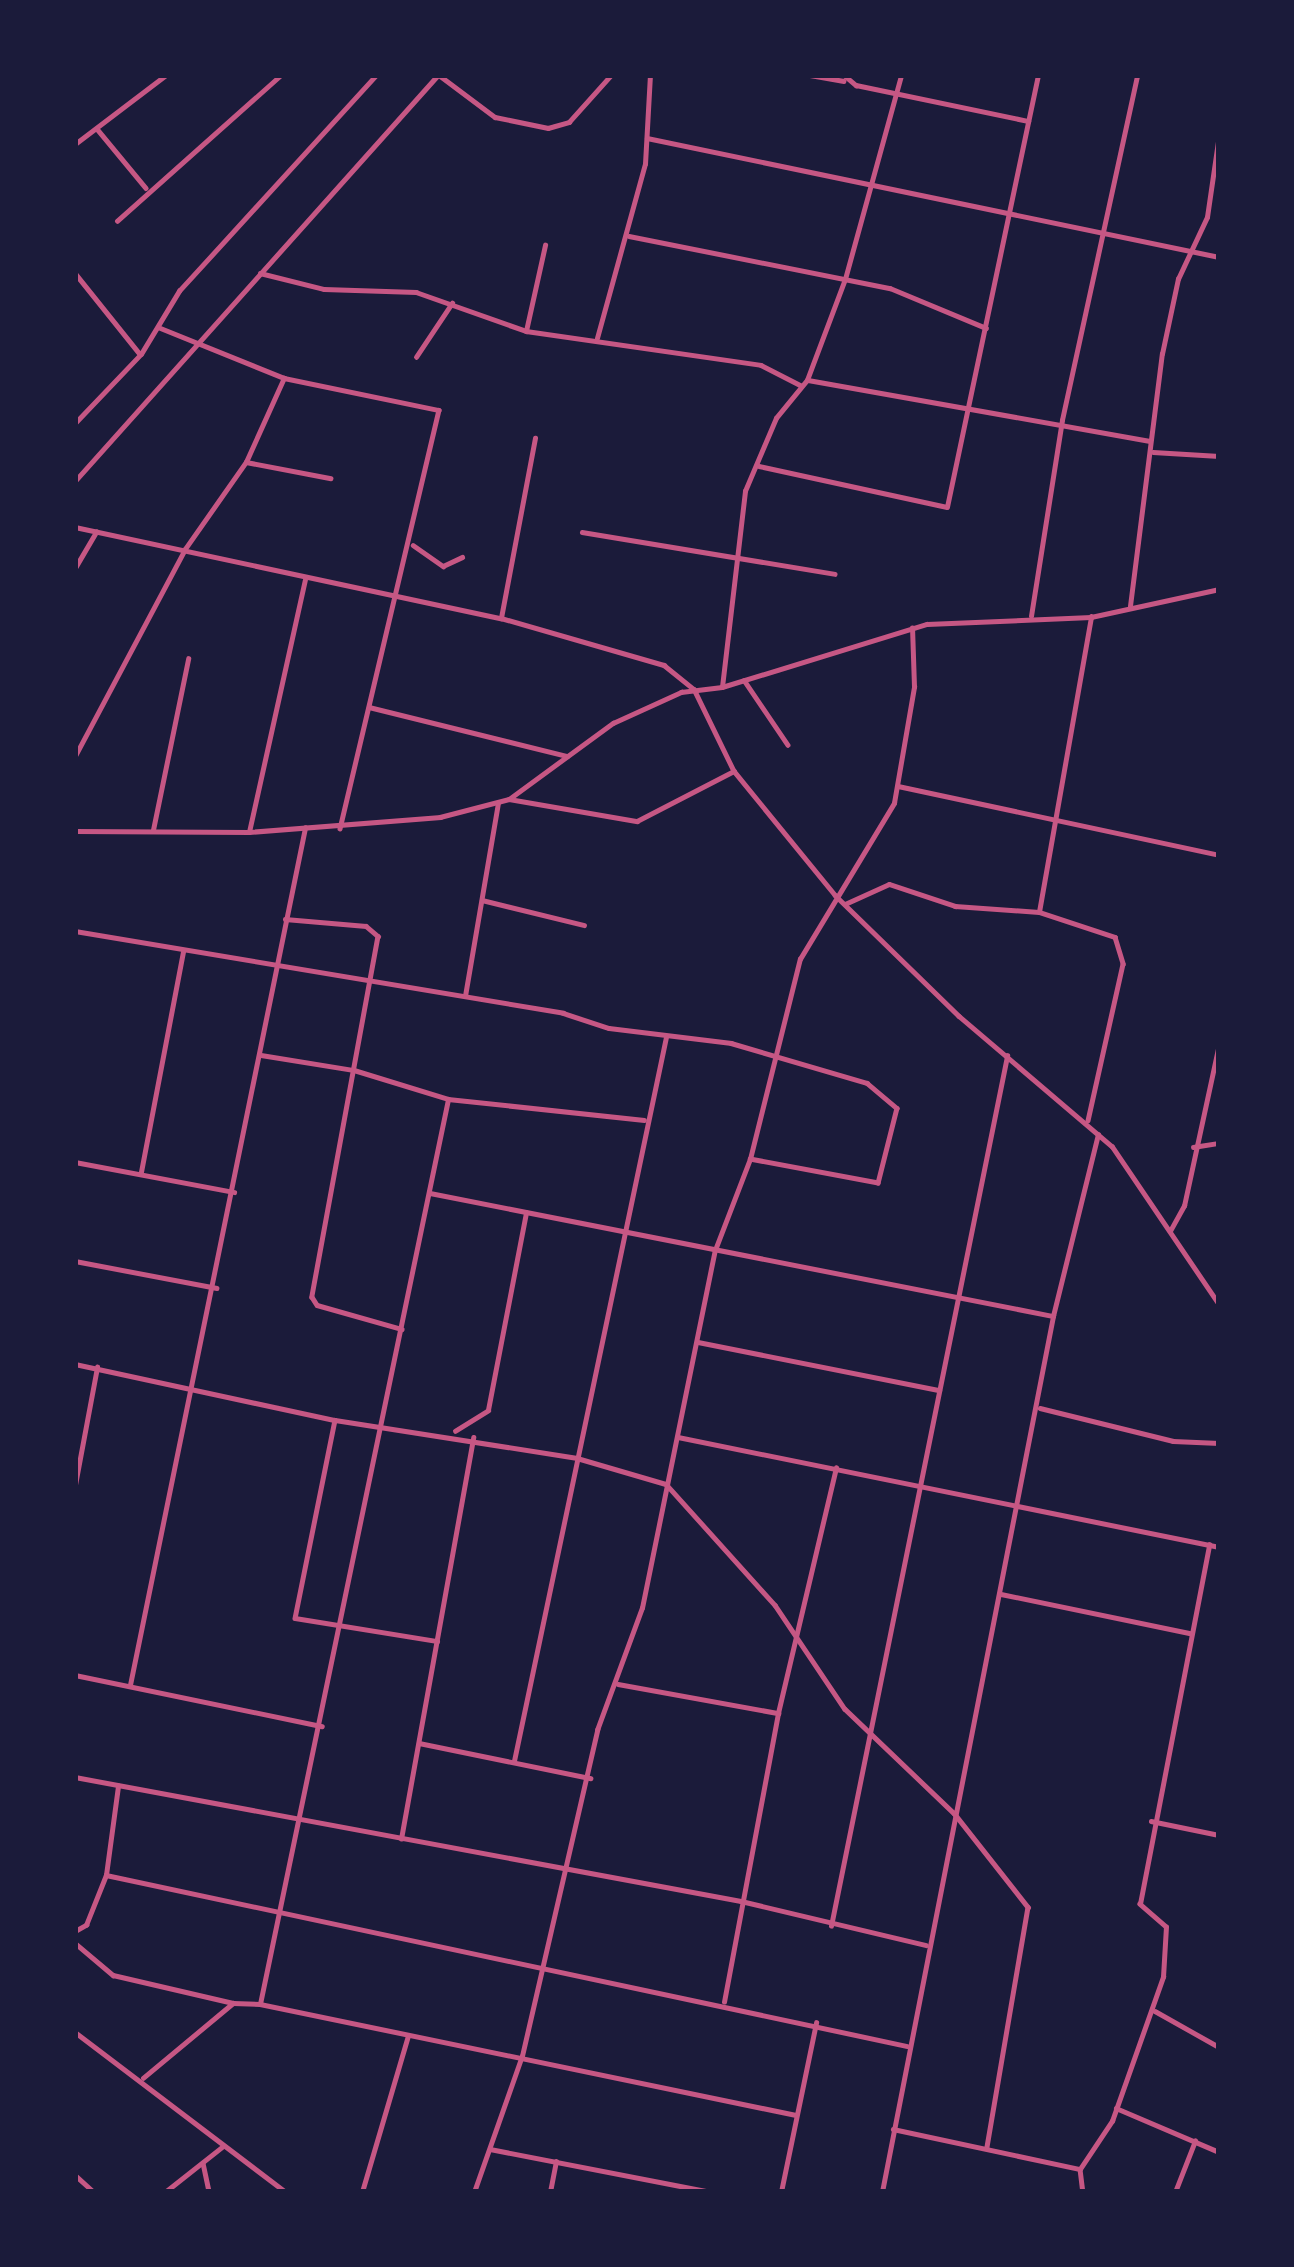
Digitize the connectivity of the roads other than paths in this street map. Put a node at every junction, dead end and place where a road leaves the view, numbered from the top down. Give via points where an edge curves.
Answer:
1 (166, 75) edge
2 (281, 75) edge
3 (376, 75) edge
4 (438, 75) edge
5 (611, 75) edge
6 (650, 75) edge
7 (810, 75) edge
8 (901, 75) edge
9 (1038, 75) edge
10 (1138, 75) edge
11 (844, 78) edge
12 (897, 92) junction
13 (1028, 121) junction
14 (98, 130) junction
15 (1219, 135) edge
16 (647, 138) junction
17 (75, 144) edge
18 (146, 188) junction
19 (873, 190) junction
20 (1008, 212) junction
21 (117, 221) dead end
22 (1102, 232) junction
23 (629, 236) junction
24 (545, 245) dead end
25 (1190, 252) junction
26 (1219, 257) edge
27 (75, 273) edge
28 (260, 273) junction
29 (845, 280) junction
30 (452, 303) junction
31 (158, 326) junction
32 (986, 328) junction
33 (526, 331) junction
34 (596, 340) junction
35 (193, 344) junction
36 (141, 354) junction
37 (416, 357) dead end
38 (284, 378) junction
39 (803, 382) junction
40 (969, 403) junction
41 (1062, 420) junction
42 (75, 423) edge
43 (535, 438) dead end
44 (1150, 441) junction
45 (1151, 452) junction
46 (1219, 456) edge
47 (246, 462) junction
48 (759, 466) junction
49 (331, 478) dead end
50 (75, 481) edge
51 (75, 527) edge
52 (96, 532) junction
53 (582, 532) dead end
54 (413, 545) junction
55 (185, 549) junction
56 (740, 556) junction
57 (462, 557) dead end
58 (75, 568) edge
59 (835, 574) dead end
60 (305, 580) junction
61 (1219, 589) edge
62 (394, 596) junction
63 (1130, 606) junction
64 (1031, 616) junction
65 (1091, 617) junction
66 (501, 618) junction
67 (912, 628) junction
68 (188, 659) dead end
69 (744, 680) junction
70 (722, 687) junction
71 (694, 689) junction
72 (369, 707) junction
73 (788, 745) dead end
74 (75, 756) edge
75 (568, 756) junction
76 (734, 771) junction
77 (898, 786) junction
78 (509, 799) junction
79 (498, 803) junction
80 (1054, 825) junction
81 (305, 828) junction
82 (340, 828) junction
83 (75, 831) edge
84 (153, 832) junction
85 (249, 832) junction
86 (1219, 855) edge
87 (835, 895) junction
88 (482, 900) junction
89 (845, 904) junction
90 (1040, 912) junction
91 (285, 919) junction
92 (584, 925) dead end
93 (75, 931) edge
94 (183, 951) junction
95 (274, 964) junction
96 (372, 982) junction
97 (465, 996) junction
98 (666, 1037) junction
99 (1219, 1044) edge
100 (1007, 1054) junction
101 (261, 1055) junction
102 (775, 1057) junction
103 (354, 1070) junction
104 (448, 1099) junction
105 (645, 1120) junction
106 (1087, 1122) junction
107 (1099, 1133) junction
108 (1219, 1142) edge
109 (1193, 1147) junction
110 (750, 1159) junction
111 (75, 1162) edge
112 (141, 1172) junction
113 (234, 1192) junction
114 (430, 1193) junction
115 (526, 1213) junction
116 (621, 1229) junction
117 (1170, 1232) junction
118 (715, 1250) junction
119 (75, 1261) edge
120 (216, 1288) junction
121 (958, 1300) junction
122 (1219, 1304) edge
123 (1053, 1316) junction
124 (402, 1329) junction
125 (698, 1342) junction
126 (75, 1364) edge
127 (97, 1366) junction
128 (196, 1387) junction
129 (940, 1390) junction
130 (1040, 1408) junction
131 (335, 1420) junction
132 (382, 1426) junction
133 (452, 1433) junction
134 (473, 1437) junction
135 (678, 1437) junction
136 (1219, 1443) edge
137 (577, 1458) junction
138 (836, 1468) junction
139 (666, 1484) junction
140 (75, 1485) edge
141 (922, 1486) junction
142 (1016, 1503) junction
143 (1209, 1545) junction
144 (1219, 1546) edge
145 (1000, 1594) junction
146 (343, 1627) junction
147 (1190, 1633) junction
148 (797, 1639) junction
149 (437, 1642) junction
150 (75, 1675) edge
151 (617, 1684) junction
152 (130, 1685) junction
153 (778, 1713) junction
154 (322, 1726) junction
155 (868, 1736) junction
156 (418, 1742) junction
157 (514, 1761) junction
158 (75, 1777) edge
159 (590, 1778) junction
160 (118, 1786) junction
161 (954, 1813) junction
162 (1151, 1821) junction
163 (302, 1822) junction
164 (1219, 1835) edge
165 (401, 1841) junction
166 (569, 1868) junction
167 (106, 1875) junction
168 (741, 1901) junction
169 (283, 1909) junction
170 (831, 1926) junction
171 (75, 1931) edge
172 (75, 1942) edge
173 (926, 1946) junction
174 (544, 1968) junction
175 (724, 2002) junction
176 (233, 2003) junction
177 (260, 2004) junction
178 (1155, 2012) junction
179 (816, 2024) junction
180 (75, 2032) edge
181 (409, 2036) junction
182 (907, 2046) junction
183 (1219, 2047) edge
184 (522, 2056) junction
185 (142, 2078) junction
186 (1116, 2108) junction
187 (796, 2115) junction
188 (892, 2129) junction
189 (1195, 2140) junction
190 (223, 2145) junction
191 (987, 2147) junction
192 (490, 2149) junction
193 (1219, 2152) edge
194 (556, 2162) junction
195 (203, 2163) junction
196 (1080, 2169) junction
197 (75, 2175) edge
198 (94, 2192) edge
199 (165, 2192) edge
200 (209, 2192) edge
201 (286, 2192) edge
202 (362, 2192) edge
203 (474, 2192) edge
204 (550, 2192) edge
205 (712, 2192) edge
206 (781, 2192) edge
207 (882, 2192) edge
208 (1083, 2192) edge
209 (1174, 2192) edge

1 - 14 street
2 - 18 street
3 - 31 street via 179,291
4 - 5 street via 495,116 548,128 569,122
4 - 28 street
6 - 16 street
7 - 11 street
8 - 12 street
9 - 13 street
10 - 22 street
11 - 12 street
12 - 13 street
12 - 19 street
13 - 20 street
14 - 17 street
14 - 18 street
15 - 25 street via 1207,217
16 - 19 street
16 - 23 street
18 - 21 street
19 - 20 street
19 - 29 street
20 - 22 street
20 - 32 street
22 - 25 street
22 - 41 street via 1089,325
23 - 29 street
23 - 34 street
24 - 33 street
25 - 26 street
25 - 44 street via 1162,354
27 - 36 street
28 - 30 street via 298,286 391,289
28 - 35 street
29 - 32 street via 890,288
29 - 39 street
30 - 33 street
30 - 37 street
31 - 35 street
31 - 36 street
32 - 40 street
33 - 34 street
34 - 39 street via 761,365
35 - 38 street
35 - 50 street
36 - 42 street
38 - 47 street
38 - 54 street via 439,410
39 - 40 street
39 - 48 street via 776,418
40 - 41 street
40 - 48 street via 947,506
41 - 44 street
41 - 64 street
43 - 66 street
44 - 45 street
45 - 46 street
45 - 63 street
47 - 49 street
47 - 55 street
48 - 56 street via 742,502
51 - 52 street
52 - 55 street
52 - 58 street
53 - 56 street
54 - 57 street via 443,566
54 - 62 street
55 - 60 street
55 - 74 street
56 - 59 street
56 - 70 street
60 - 62 street
60 - 85 street
61 - 63 street
62 - 66 street
62 - 72 street
63 - 65 street
64 - 65 street
64 - 67 street
65 - 80 street
66 - 71 street via 655,659
67 - 69 street
67 - 77 street via 914,687
68 - 84 street
69 - 70 street
69 - 73 street
70 - 71 street
71 - 75 street via 652,702
71 - 76 street
72 - 75 street
72 - 82 street
75 - 78 street
76 - 78 street via 637,821
76 - 87 street
77 - 80 street
77 - 87 street
78 - 79 street
79 - 82 street
79 - 88 street
80 - 86 street
80 - 90 street
81 - 82 street
81 - 85 street
81 - 91 street
83 - 84 street
84 - 85 street
87 - 89 street
87 - 102 street via 800,959
88 - 92 street
88 - 97 street
89 - 90 street via 881,884 955,906
89 - 100 street
90 - 106 street via 1101,929 1124,949 1113,1032
91 - 95 street
91 - 96 street via 374,928
93 - 94 street
94 - 95 street
94 - 112 street
95 - 96 street
95 - 101 street
96 - 97 street
96 - 103 street
97 - 98 street
98 - 102 street
98 - 105 street
99 - 109 street
100 - 106 street
100 - 121 street
101 - 103 street
101 - 113 street
102 - 110 street
102 - 110 street via 889,1094 897,1108 884,1178 872,1183
103 - 104 street
103 - 124 street via 312,1297
104 - 105 street
104 - 114 street
105 - 116 street
106 - 107 street
107 - 117 street
107 - 123 street
108 - 109 street
109 - 117 street via 1181,1216
110 - 118 street
111 - 112 street
112 - 113 street
113 - 120 street
114 - 115 street
114 - 124 street
115 - 116 street
115 - 133 street via 488,1410
116 - 118 street
116 - 137 street
117 - 122 street
118 - 121 street
118 - 125 street
119 - 120 street
120 - 128 street
121 - 123 street
121 - 129 street
123 - 130 street
124 - 132 street
125 - 129 street
125 - 135 street
126 - 127 street
127 - 128 street
127 - 140 street
128 - 131 street
128 - 152 street
129 - 141 street
130 - 136 street via 1173,1441
130 - 142 street
131 - 132 street
131 - 146 street via 294,1617
132 - 133 street
132 - 146 street
133 - 134 street
134 - 137 street
134 - 149 street
135 - 138 street
135 - 139 street
137 - 139 street
137 - 157 street
138 - 141 street
138 - 148 street
139 - 148 street
139 - 151 street via 642,1608
141 - 142 street
141 - 155 street
142 - 143 street
142 - 145 street
143 - 144 street
143 - 147 street
145 - 147 street
145 - 161 street
146 - 149 street
146 - 154 street
147 - 162 street
148 - 153 street
148 - 155 street
149 - 156 street
150 - 152 street
151 - 153 street
151 - 159 street
152 - 154 street
153 - 168 street
154 - 163 street
155 - 161 street
155 - 170 street
156 - 157 street
156 - 165 street
157 - 159 street
158 - 160 street
159 - 166 street
160 - 163 street
160 - 167 street
161 - 173 street
161 - 191 street via 1029,1911
162 - 164 street
162 - 178 street via 1140,1912 1166,1927
163 - 165 street
163 - 169 street
165 - 166 street
166 - 168 street
166 - 174 street
167 - 169 street
167 - 171 street via 86,1925
168 - 170 street
168 - 175 street
169 - 174 street
169 - 177 street
170 - 173 street
172 - 176 street via 113,1975
173 - 182 street
174 - 175 street
174 - 184 street
175 - 179 street
176 - 177 street
176 - 185 street
177 - 181 street
178 - 183 street
178 - 186 street
179 - 182 street
179 - 187 street
180 - 185 street
181 - 184 street
181 - 202 street
182 - 188 street
184 - 187 street
184 - 192 street
185 - 190 street
186 - 189 street
186 - 196 street
187 - 206 street
188 - 191 street
188 - 207 street
189 - 193 street
189 - 209 street
190 - 195 street
190 - 201 street
191 - 196 street
192 - 194 street
192 - 203 street
194 - 204 street
194 - 205 street
195 - 199 street
195 - 200 street
196 - 208 street
197 - 198 street

